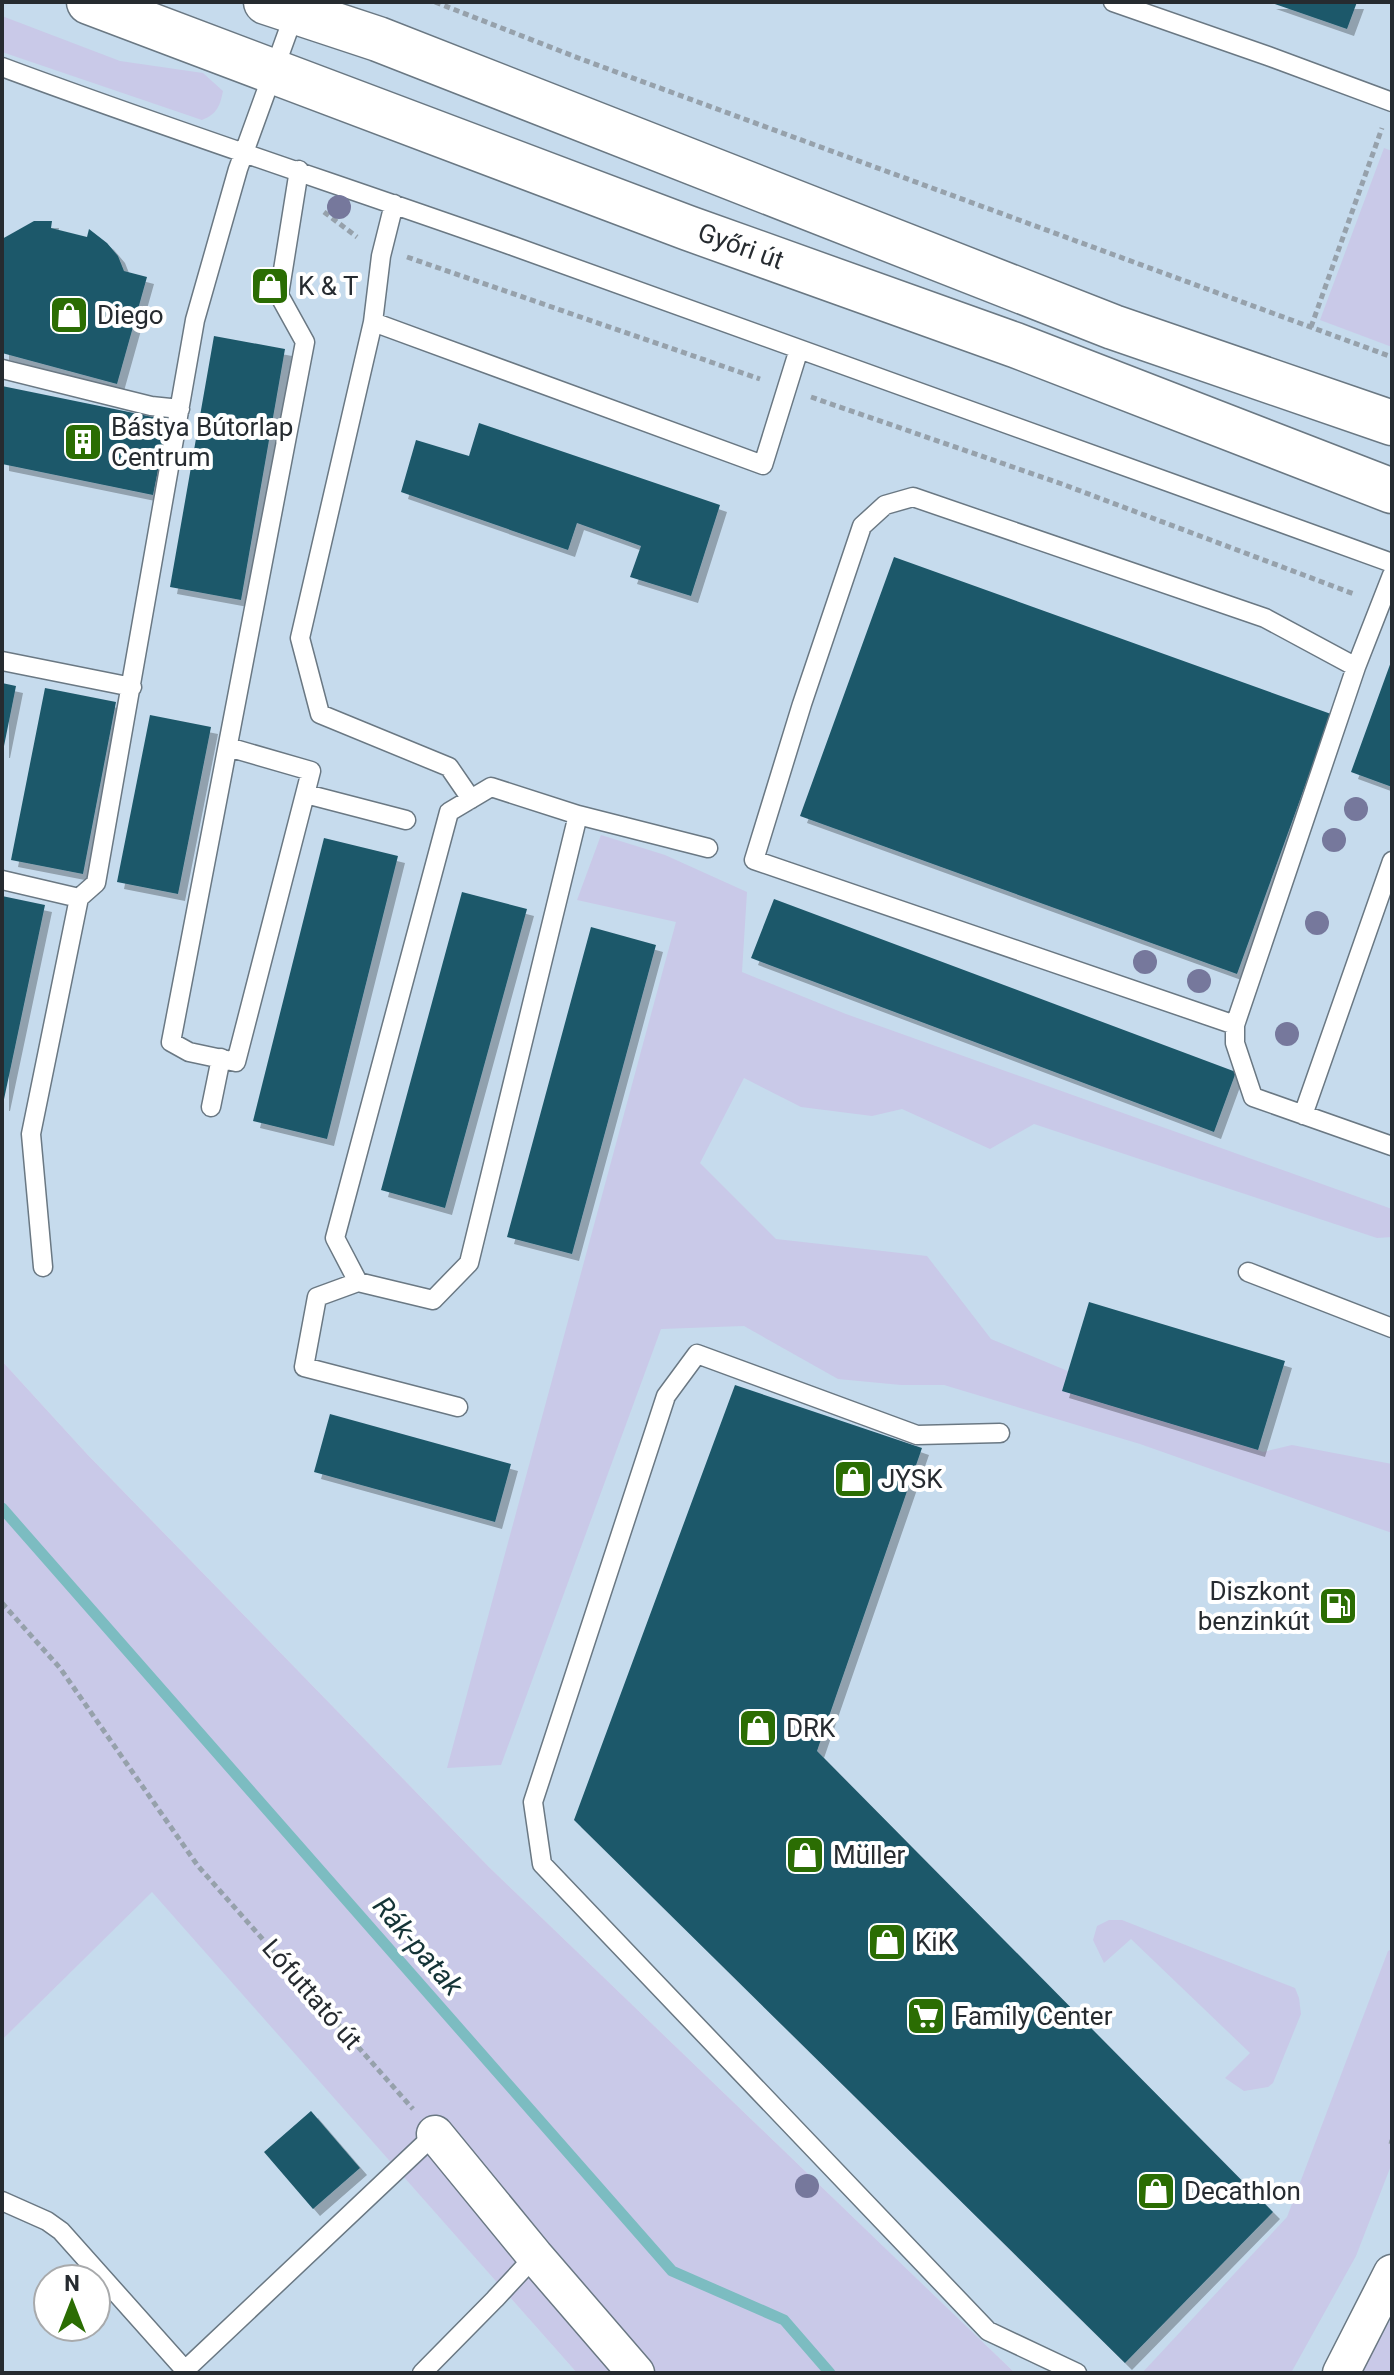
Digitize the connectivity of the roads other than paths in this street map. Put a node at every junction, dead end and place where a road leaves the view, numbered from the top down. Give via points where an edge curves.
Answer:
1 (89, 2) edge
2 (1113, 2) edge
3 (287, 5) edge
4 (2, 67) edge
5 (275, 71) junction
6 (1392, 102) edge
7 (243, 152) junction
8 (299, 170) junction
9 (394, 204) junction
10 (373, 322) junction
11 (799, 349) junction
12 (2, 369) edge
13 (180, 409) junction
14 (1392, 423) edge
15 (1392, 491) edge
16 (1392, 563) edge
17 (1392, 575) edge
18 (2, 661) edge
19 (1356, 667) junction
20 (132, 687) junction
21 (228, 747) junction
22 (306, 794) junction
23 (471, 799) junction
24 (578, 815) junction
25 (406, 820) dead end
26 (708, 848) dead end
27 (1392, 861) edge
28 (2, 880) edge
29 (79, 898) junction
30 (1235, 1025) junction
31 (221, 1058) junction
32 (211, 1107) dead end
33 (1303, 1115) junction
34 (1392, 1146) edge
35 (43, 1267) dead end
36 (1248, 1272) dead end
37 (358, 1282) junction
38 (1392, 1328) edge
39 (458, 1407) dead end
40 (1000, 1433) dead end
41 (435, 2134) joint
42 (2, 2201) edge
43 (535, 2256) junction
44 (1392, 2273) edge
45 (183, 2372) edge
46 (422, 2373) edge
47 (636, 2373) edge
48 (1077, 2373) edge
49 (1341, 2373) edge

1 - 5 main road, Győri út
2 - 6 lane
3 - 5 lane
3 - 14 main road via 1113,327
4 - 7 lane
5 - 7 lane
5 - 15 main road, Győri út
7 - 8 lane
7 - 13 lane via 195,320
8 - 9 lane
8 - 21 lane via 279,295 305,342
9 - 10 lane
9 - 11 lane
10 - 11 lane via 763,465
10 - 23 lane via 300,638 320,714 449,767
11 - 16 lane
12 - 13 lane
13 - 20 lane
17 - 19 lane
18 - 20 lane
19 - 30 lane
19 - 30 lane via 1265,618 913,497 885,505 862,526 754,860
20 - 29 lane via 96,883
21 - 22 lane via 311,771
21 - 31 lane via 171,1042 189,1052
22 - 25 lane
22 - 31 lane via 236,1062
23 - 24 lane via 491,787
23 - 37 lane via 449,812 335,1238
24 - 26 lane
24 - 37 lane via 469,1263 433,1300
27 - 33 lane
28 - 29 lane
29 - 35 lane via 31,1134
30 - 33 lane via 1235,1043 1253,1097
31 - 32 lane
33 - 34 lane
36 - 38 lane
37 - 39 lane via 317,1297 304,1367
40 - 48 lane via 917,1435 697,1354 666,1396 533,1802 542,1864 988,2331
41 - 43 street
41 - 45 lane
42 - 45 lane via 61,2231
43 - 46 lane
43 - 47 street
44 - 49 street

